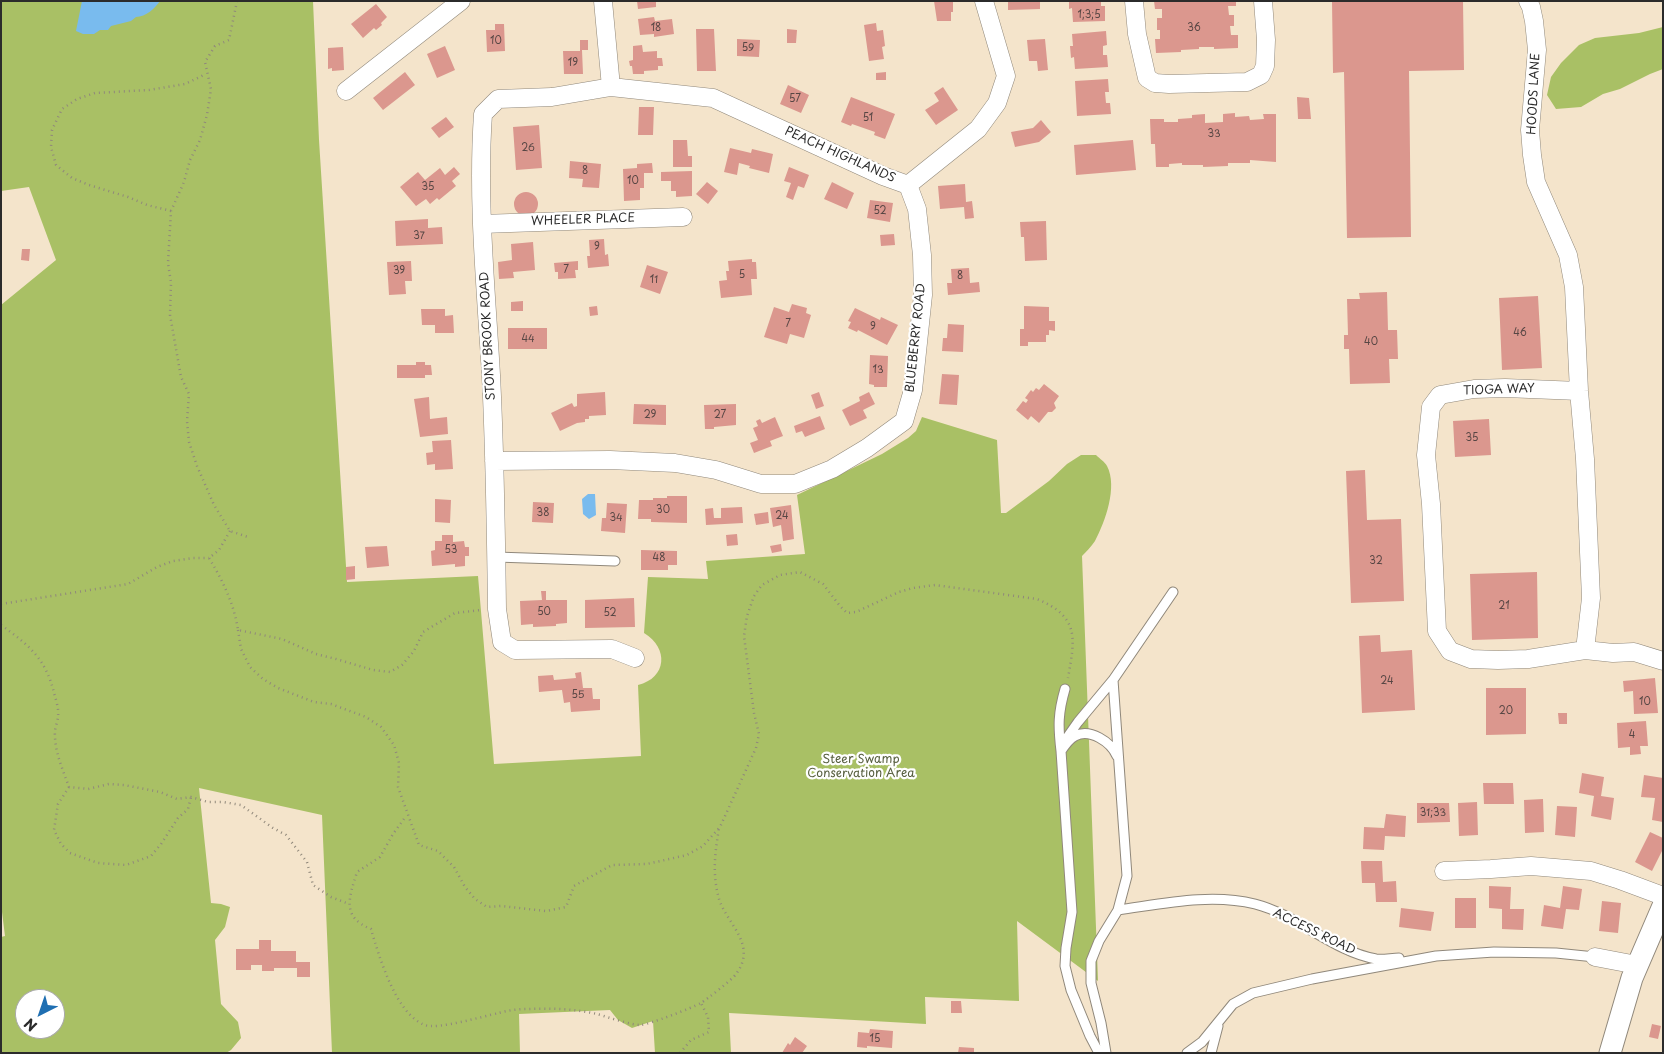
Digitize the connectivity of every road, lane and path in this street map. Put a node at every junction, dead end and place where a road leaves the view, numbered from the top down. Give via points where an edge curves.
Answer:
1 (238, 1) edge
2 (460, 1) edge
3 (603, 1) edge
4 (984, 1) edge
5 (1134, 1) edge
6 (1262, 1) edge
7 (1528, 1) edge
8 (206, 74) dead end
9 (610, 87) junction
10 (346, 91) dead end
11 (908, 185) junction
12 (171, 211) junction
13 (683, 217) dead end
14 (482, 224) junction
15 (1579, 391) junction
16 (494, 461) junction
17 (230, 531) junction
18 (248, 537) dead end
19 (496, 557) junction
20 (209, 558) junction
21 (614, 561) dead end
22 (1173, 592) dead end
23 (1, 604) edge
24 (497, 609) junction
25 (1, 625) edge
26 (238, 630) junction
27 (1585, 650) junction
28 (635, 658) dead end
29 (1663, 661) edge
30 (1113, 680) junction
31 (1066, 689) joint
32 (1061, 751) junction
33 (1119, 761) junction
34 (70, 787) junction
35 (192, 798) junction
36 (404, 819) dead end
37 (720, 827) junction
38 (1444, 871) dead end
39 (1663, 896) edge
40 (349, 904) junction
41 (1663, 906) edge
42 (1118, 910) junction
43 (1422, 957) junction
44 (1595, 958) joint
45 (1637, 965) junction
46 (701, 1003) junction
47 (1220, 1021) junction
48 (680, 1053) edge
49 (1099, 1053) edge
50 (1106, 1053) edge
51 (1187, 1053) edge
52 (1211, 1053) edge
53 (1610, 1053) edge

1 - 12 path via 229,40 215,46 205,62 211,89 207,115
2 - 10 street
3 - 9 street
4 - 11 street, PEACH HIGHLANDS via 1006,76 997,103 978,129
5 - 6 street via 1137,34 1147,78 1155,83 1169,84 1247,82 1260,75 1265,66 1266,40
7 - 15 street, HOODS LANE via 1534,21 1536,50 1530,130 1532,155 1536,182 1568,255 1574,287
8 - 12 path via 185,84 94,93 77,99 62,109 52,130 51,147 56,164 72,178
9 - 11 street, PEACH HIGHLANDS via 714,98
9 - 14 street, STONY BROOK ROAD via 552,97 498,100 482,114
11 - 16 street, BLUEBERRY ROAD via 917,209 923,295 912,390 904,421 867,448 832,469 795,484 760,484 716,470 675,463
12 - 17 path via 170,315 181,377 189,394 189,442 214,506
13 - 14 street, WHEELER PLACE
14 - 16 street, STONY BROOK ROAD
15 - 27 street via 1591,598
15 - 27 street, TIOGA WAY via 1474,388 1440,395 1431,407 1426,455 1437,631 1450,651 1471,659 1498,660
16 - 19 street, STONY BROOK ROAD
17 - 18 path
17 - 20 path via 219,550
19 - 21 lane
19 - 24 street, STONY BROOK ROAD
20 - 23 path via 173,561 128,584
20 - 26 path via 236,612
22 - 30 lane
24 - 26 path via 455,613 436,624 423,632 414,651 402,665 390,672 316,654 282,639
24 - 28 street, STONY BROOK ROAD via 502,642 515,650 612,649
25 - 34 path via 37,655 47,673 59,717 54,733 57,749
26 - 37 path via 241,649 250,667 263,679 314,702 331,704 366,717 381,727 394,745 399,763 398,786 419,845 438,851 454,867 475,899 487,907 546,910 566,906 574,886 612,865 648,864 687,855 703,846
27 - 29 street, TIOGA WAY via 1634,652
30 - 32 lane via 1068,735
30 - 33 lane
31 - 32 lane via 1058,727
31 - 37 path via 1074,637 1072,628 1053,606 1037,599 935,585 898,592 856,612 847,613 823,584 800,572 780,574 762,584 747,616 744,636 746,662 759,734 756,748
32 - 33 lane via 1076,735 1091,734 1111,745
32 - 49 lane via 1072,912 1065,966 1071,990
33 - 42 lane via 1127,876
34 - 35 path via 88,789 109,784 124,785 160,792 177,800
34 - 35 path via 58,804 54,830 70,853 104,864 126,865 151,856 188,809
35 - 40 path via 241,804 286,835 307,862 313,885
36 - 40 path via 380,858 357,872
37 - 46 path via 714,853 716,885 720,901 743,943 743,959 736,974
38 - 39 street via 1531,866 1591,871
40 - 46 path via 351,914 360,925 372,929 382,967 408,1014 426,1026 528,1009 575,1010 640,1025
41 - 45 street
42 - 43 lane, ACCESS ROAD via 1197,900 1254,904 1284,915 1358,954 1377,959
42 - 50 lane via 1091,961 1091,983
43 - 44 lane, ACCESS ROAD via 1494,952 1556,953
43 - 47 lane, ACCESS ROAD via 1253,993 1233,1004
44 - 45 street, ACCESS ROAD
45 - 53 street
46 - 48 path via 708,1017 709,1032 691,1040
47 - 51 lane, ACCESS ROAD via 1202,1042
47 - 52 lane

